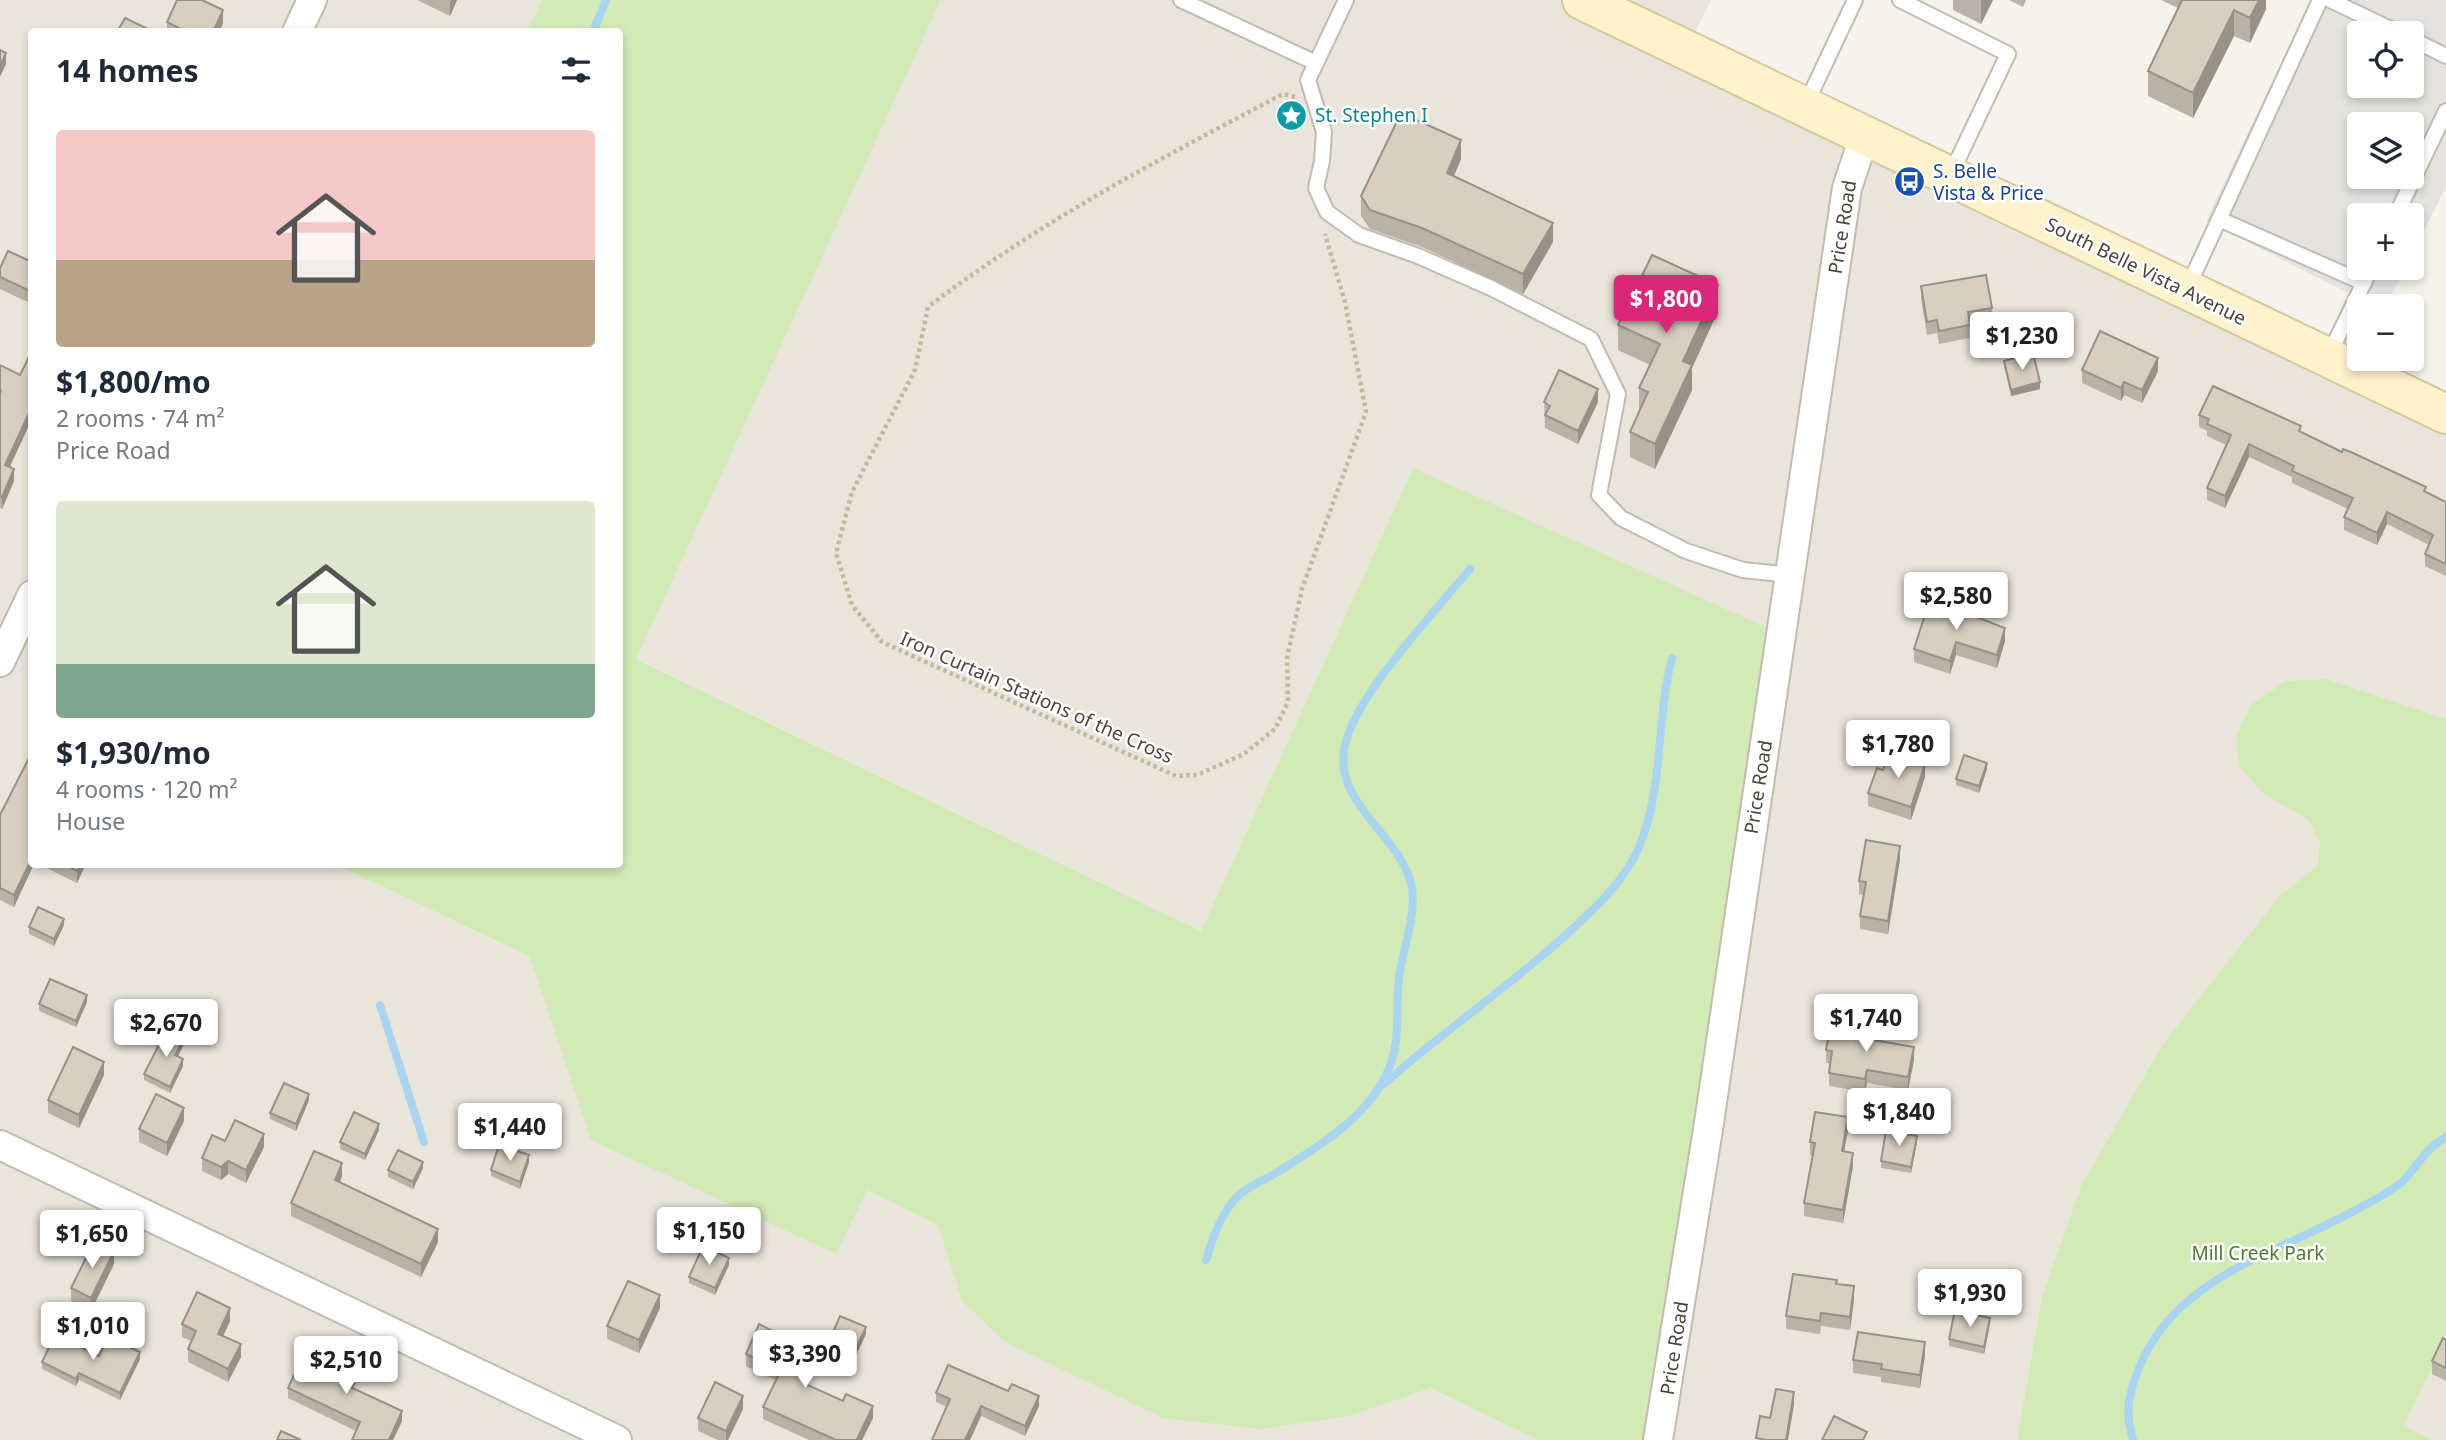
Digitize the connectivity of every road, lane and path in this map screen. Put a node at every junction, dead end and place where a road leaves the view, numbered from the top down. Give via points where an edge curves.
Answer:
1 (312, 0) edge
2 (1181, 0) edge
3 (1346, 0) edge
4 (1582, 0) edge
5 (1855, 0) edge
6 (1900, 0) edge
7 (2320, 0) edge
8 (2330, 0) edge
9 (2374, 21) edge
10 (299, 28) edge
11 (2424, 45) edge
12 (2446, 56) edge
13 (1316, 63) junction
14 (1316, 102) junction
15 (1804, 108) junction
16 (2446, 111) edge
17 (1864, 137) junction
18 (1950, 177) junction
19 (2402, 203) edge
20 (1327, 212) junction
21 (2219, 219) junction
22 (2365, 280) edge
23 (2364, 283) junction
24 (2186, 290) junction
25 (2328, 358) junction
26 (2446, 414) edge
27 (1791, 575) junction
28 (28, 603) edge
29 (0, 662) edge
30 (0, 1145) edge
31 (617, 1440) edge
32 (1658, 1440) edge

1 - 10 street
2 - 13 lane
3 - 13 lane
4 - 15 street, South Belle Vista Avenue
5 - 15 lane
6 - 18 lane via 2008,54
7 - 21 lane
8 - 9 lane
11 - 12 lane
13 - 14 lane via 1308,80
14 - 20 lane via 1324,132 1316,188
14 - 20 path, Iron Curtain Stations of the Cross via 1283,94 1204,135 994,258 928,307 915,370 852,492 836,553 852,605 882,642 1175,776 1218,768 1275,729 1288,702 1287,658 1302,589 1366,412 1345,302 1324,229
15 - 17 street, South Belle Vista Avenue
16 - 19 lane
17 - 18 street, South Belle Vista Avenue
17 - 27 street, Price Road via 1847,188
18 - 24 street, South Belle Vista Avenue
20 - 27 lane via 1359,235 1490,288 1591,339 1618,394 1599,495 1621,519 1686,551 1744,570
21 - 23 lane
21 - 24 lane
22 - 23 lane
23 - 25 lane
24 - 25 street, South Belle Vista Avenue
25 - 26 street, South Belle Vista Avenue
27 - 32 street, Price Road
28 - 29 street
30 - 31 street

